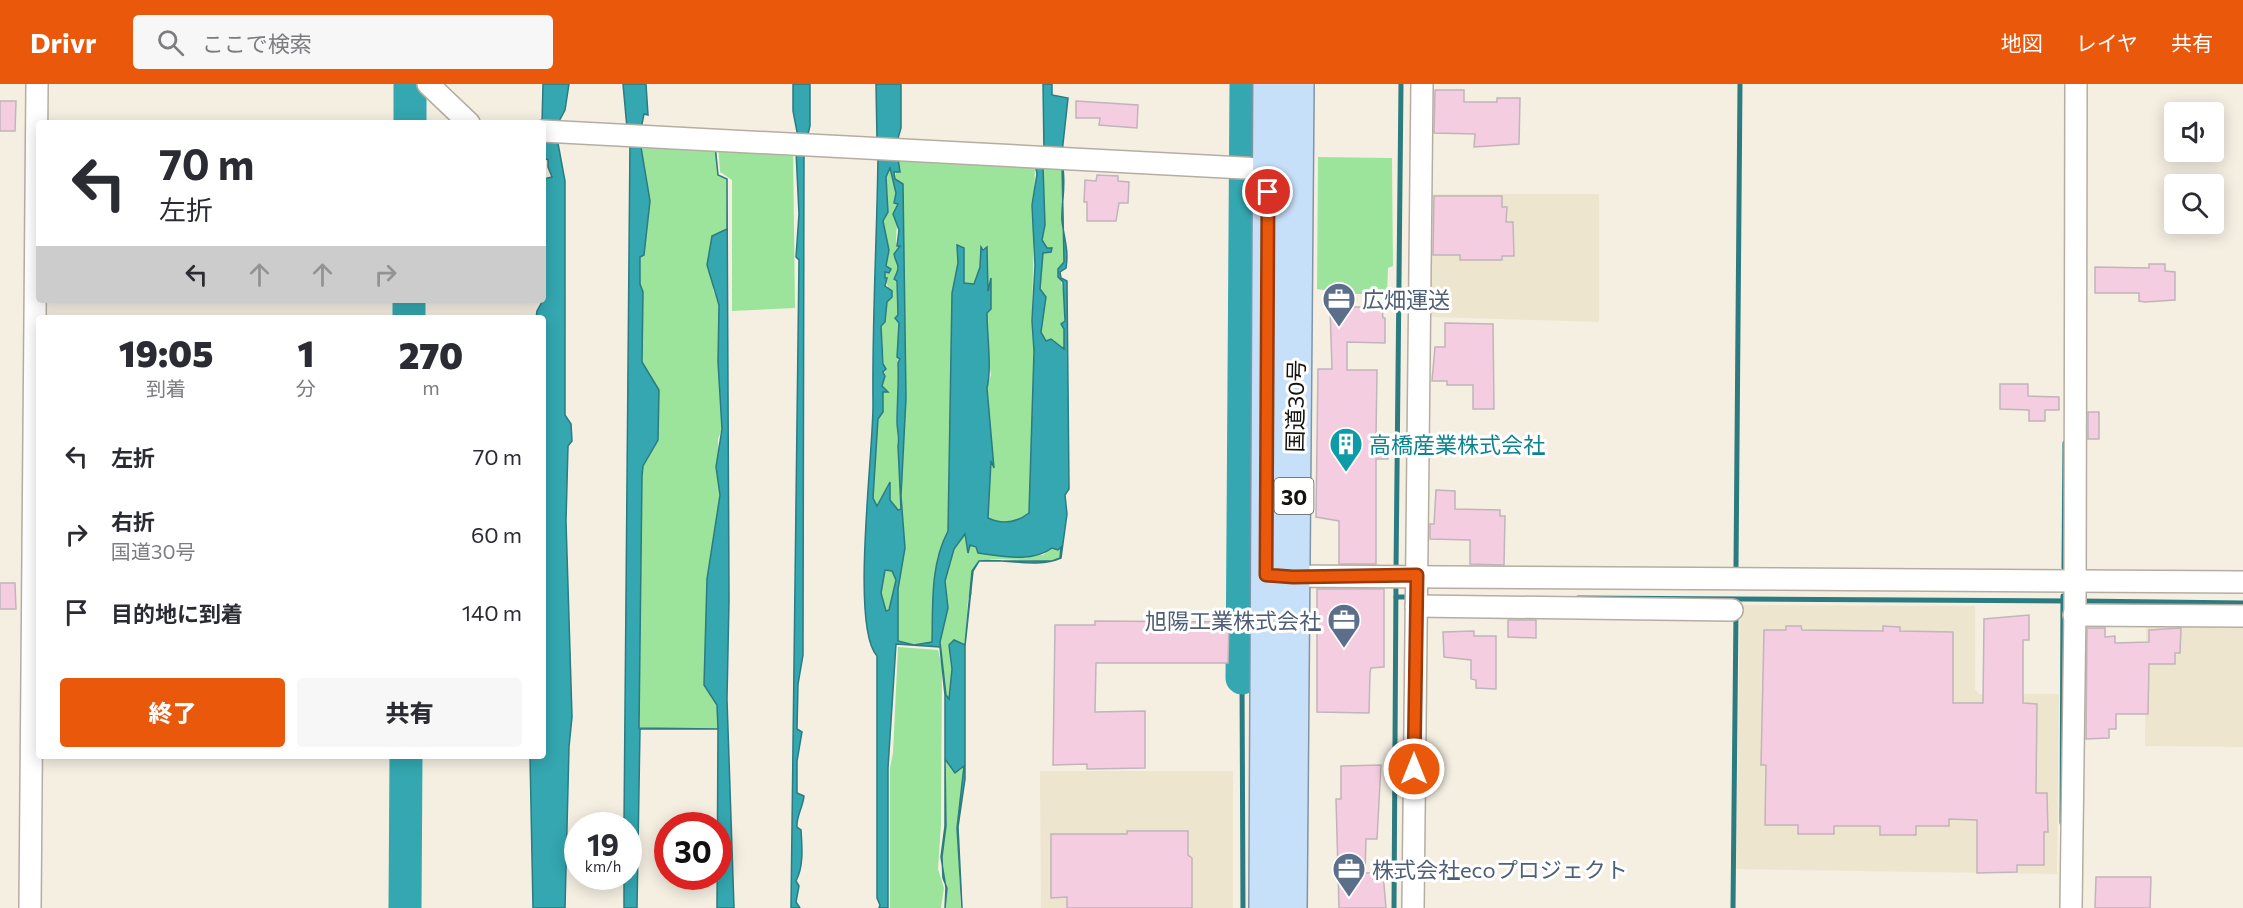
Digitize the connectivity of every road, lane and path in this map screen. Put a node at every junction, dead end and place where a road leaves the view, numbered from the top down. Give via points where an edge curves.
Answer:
1 (37, 84) edge
2 (428, 84) edge
3 (1270, 84) edge
4 (1297, 84) edge
5 (1422, 84) edge
6 (2076, 84) edge
7 (37, 120) edge
8 (466, 120) edge
9 (546, 131) edge
10 (1274, 170) junction
11 (36, 202) edge
12 (1279, 576) junction
13 (2243, 582) edge
14 (1409, 586) junction
15 (1723, 599) junction
16 (2074, 599) junction
17 (2243, 616) edge
18 (30, 908) edge
19 (1266, 908) edge
20 (1290, 908) edge
21 (1413, 908) edge
22 (2071, 908) edge

1 - 7 street
2 - 8 street
3 - 10 highway, 国道30号 / 30
4 - 10 highway, 国道30号 / 30
5 - 14 street
6 - 16 street
9 - 10 street
10 - 12 highway, 国道30号 / 30
11 - 18 street
12 - 14 street
12 - 19 highway, 国道30号 / 30
12 - 20 highway, 国道30号 / 30
13 - 16 street
14 - 15 street
14 - 15 street
14 - 21 street
15 - 16 street
16 - 17 street
16 - 22 street

